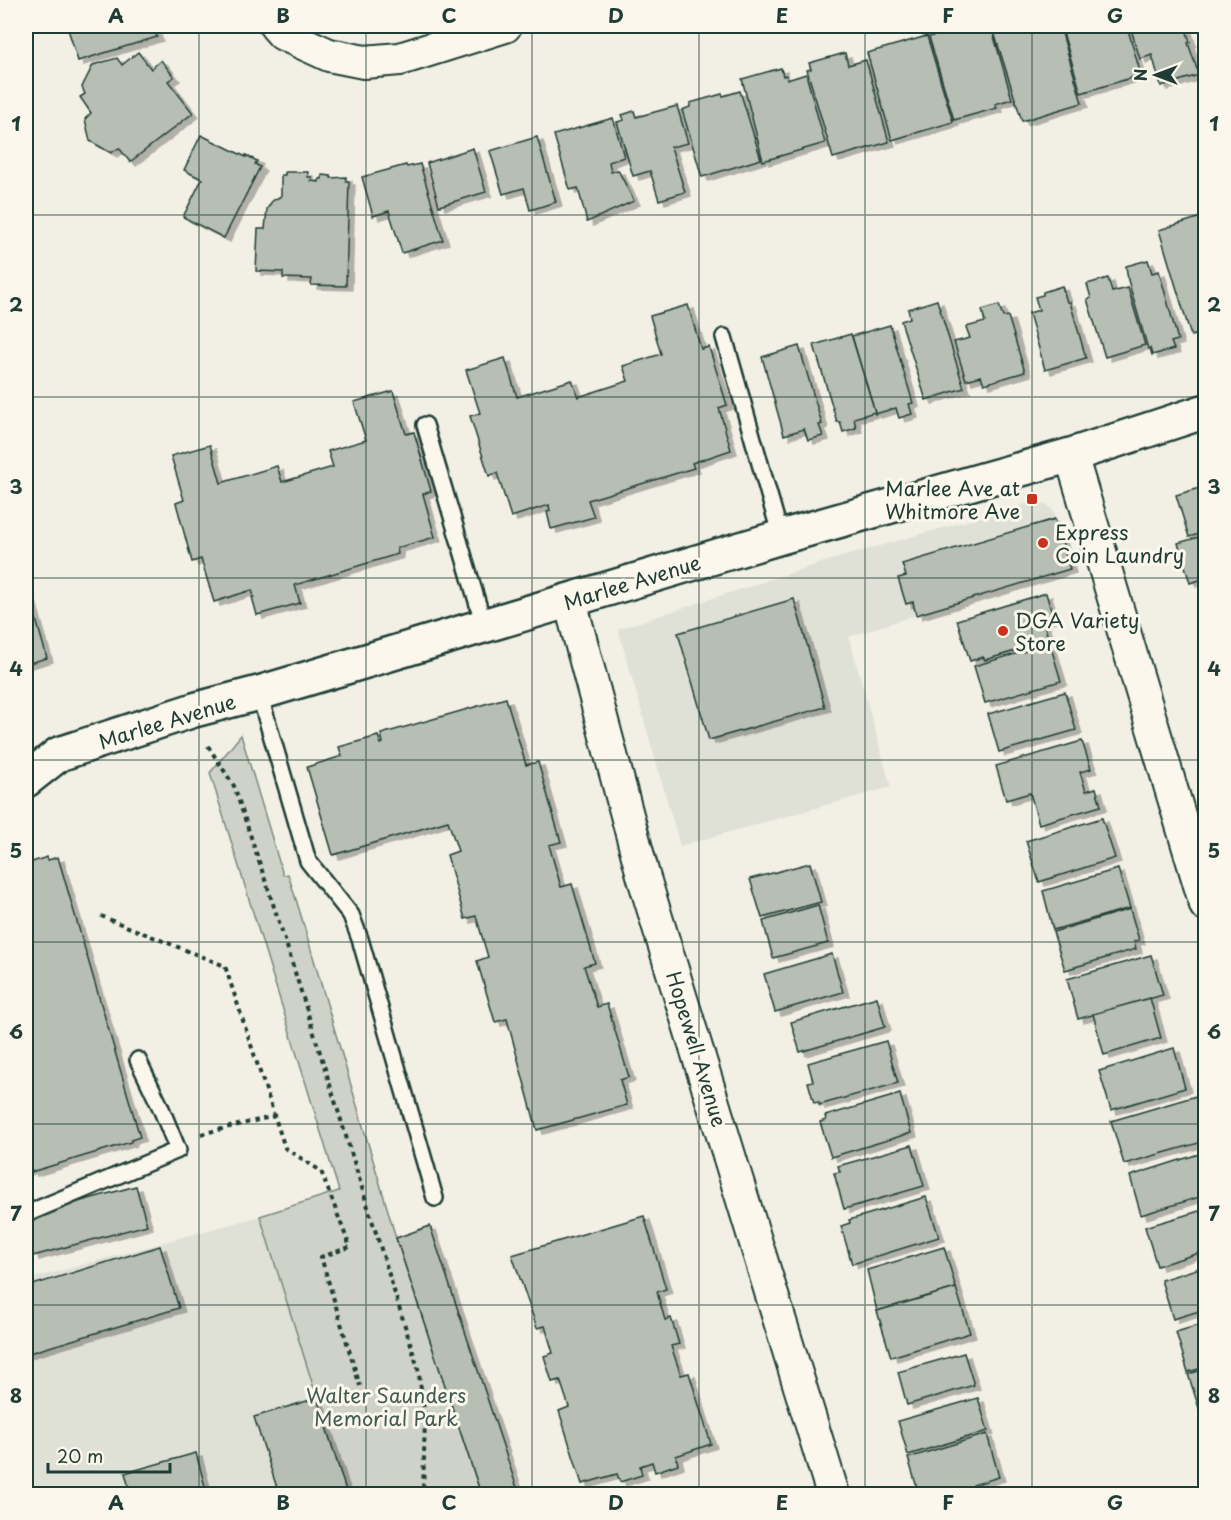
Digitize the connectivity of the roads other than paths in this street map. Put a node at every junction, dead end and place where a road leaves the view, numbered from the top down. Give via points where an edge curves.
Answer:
1 (276, 26) edge
2 (506, 26) edge
3 (724, 337) dead end
4 (1206, 411) edge
5 (424, 426) dead end
6 (1071, 455) junction
7 (781, 537) junction
8 (570, 601) junction
9 (484, 625) junction
10 (259, 693) junction
11 (26, 753) edge
12 (59, 754) junction
13 (26, 780) edge
14 (1206, 905) edge
15 (138, 1060) dead end
16 (435, 1198) dead end
17 (26, 1214) edge
18 (833, 1494) edge

1 - 2 street via 283,34 329,55 364,62 400,59
3 - 7 lane
4 - 6 street, Marlee Avenue
5 - 9 lane
6 - 7 street, Marlee Avenue
6 - 14 street
7 - 8 street, Marlee Avenue
8 - 9 street, Marlee Avenue
8 - 18 street, Hopewell Avenue via 643,875
9 - 10 street, Marlee Avenue
10 - 12 street, Marlee Avenue
10 - 16 lane via 308,861 351,915 360,939
11 - 12 street, Marlee Avenue
12 - 13 street, Marlee Avenue
15 - 17 lane via 178,1150

